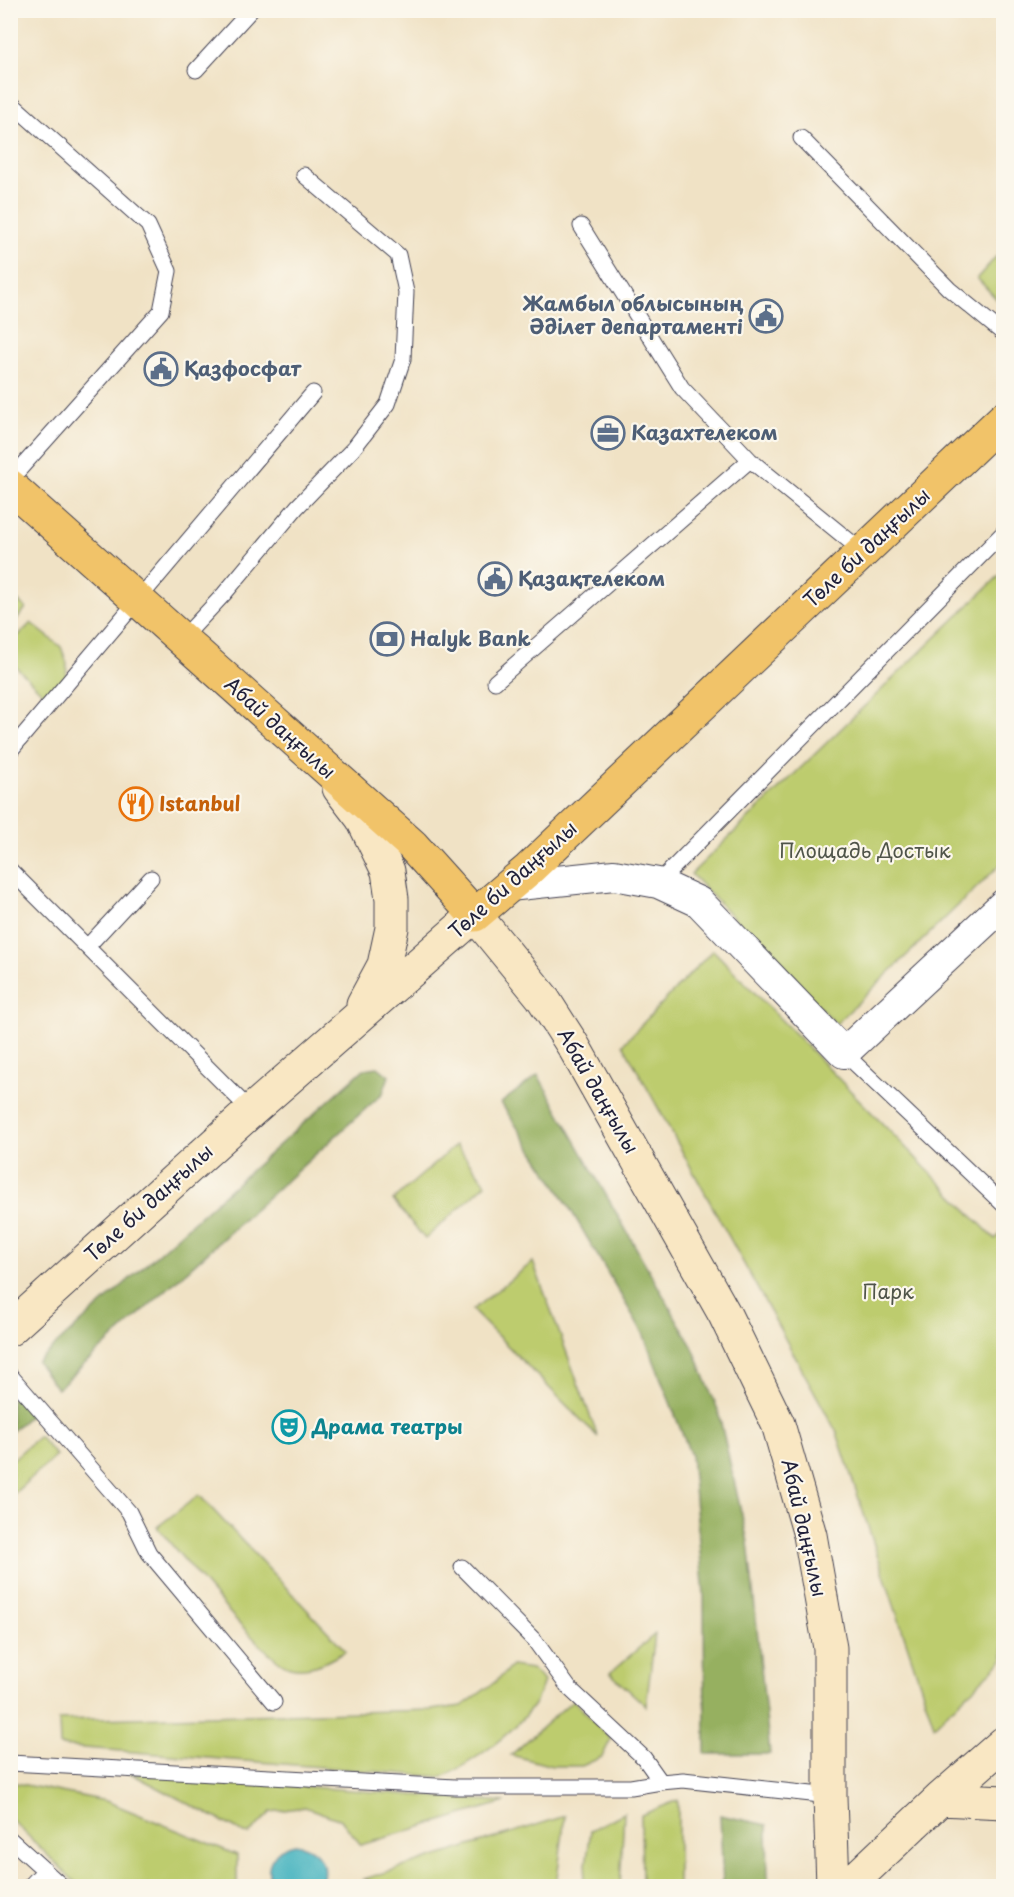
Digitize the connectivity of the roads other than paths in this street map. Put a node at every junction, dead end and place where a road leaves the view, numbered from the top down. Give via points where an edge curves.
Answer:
1 (251, 10) edge
2 (196, 70) dead end
3 (10, 102) edge
4 (801, 138) dead end
5 (304, 175) dead end
6 (581, 226) dead end
7 (1004, 334) edge
8 (313, 393) dead end
9 (1004, 418) edge
10 (750, 460) junction
11 (10, 480) edge
12 (10, 486) edge
13 (1004, 532) edge
14 (862, 552) junction
15 (138, 602) junction
16 (181, 640) junction
17 (495, 682) dead end
18 (10, 751) edge
19 (324, 767) junction
20 (10, 870) edge
21 (151, 878) dead end
22 (658, 883) junction
23 (509, 886) junction
24 (1004, 904) edge
25 (475, 915) junction
26 (87, 947) junction
27 (354, 1022) junction
28 (844, 1053) junction
29 (251, 1110) junction
30 (1004, 1205) edge
31 (10, 1329) edge
32 (10, 1375) edge
33 (462, 1567) dead end
34 (274, 1702) dead end
35 (1004, 1743) edge
36 (10, 1763) edge
37 (661, 1782) junction
38 (830, 1796) junction
39 (940, 1799) junction
40 (1004, 1802) edge
41 (10, 1839) edge
42 (45, 1870) junction
43 (30, 1887) edge
44 (62, 1887) edge
45 (833, 1887) edge
46 (848, 1887) edge

1 - 2 lane
3 - 11 lane via 148,225 169,271 161,311
4 - 7 lane via 949,289
5 - 16 lane via 398,255 406,292 403,359 388,404 354,449 297,507
6 - 10 lane via 682,388
8 - 15 lane
9 - 14 main road, Төле би даңғылы
10 - 14 lane
10 - 17 lane
12 - 15 main road, Абай даңғылы
13 - 22 lane
14 - 23 main road, Төле би даңғылы
15 - 16 main road, Абай даңғылы
15 - 18 lane
16 - 19 main road, Абай даңғылы
19 - 25 main road, Абай даңғылы via 412,845
19 - 27 main road via 362,818 388,871 392,899 392,928 384,965
20 - 26 lane
21 - 26 lane
22 - 23 street via 614,875
22 - 28 street via 699,902
23 - 25 main road, Төле би даңғылы
24 - 28 street
25 - 27 main road, Төле би даңғылы
25 - 38 main road, Абай даңғылы via 542,997 574,1047 725,1315 778,1424 810,1535 830,1648
26 - 29 lane
27 - 29 main road, Төле би даңғылы
28 - 30 lane
29 - 31 main road, Төле би даңғылы
32 - 34 lane via 129,1512 149,1553
33 - 37 lane via 535,1641 569,1688 644,1758
35 - 39 main road
36 - 37 lane via 455,1787 631,1787
37 - 38 lane via 683,1780
38 - 45 main road, Абай даңғылы
39 - 40 main road
39 - 46 main road
41 - 42 lane
42 - 43 lane
42 - 44 lane

